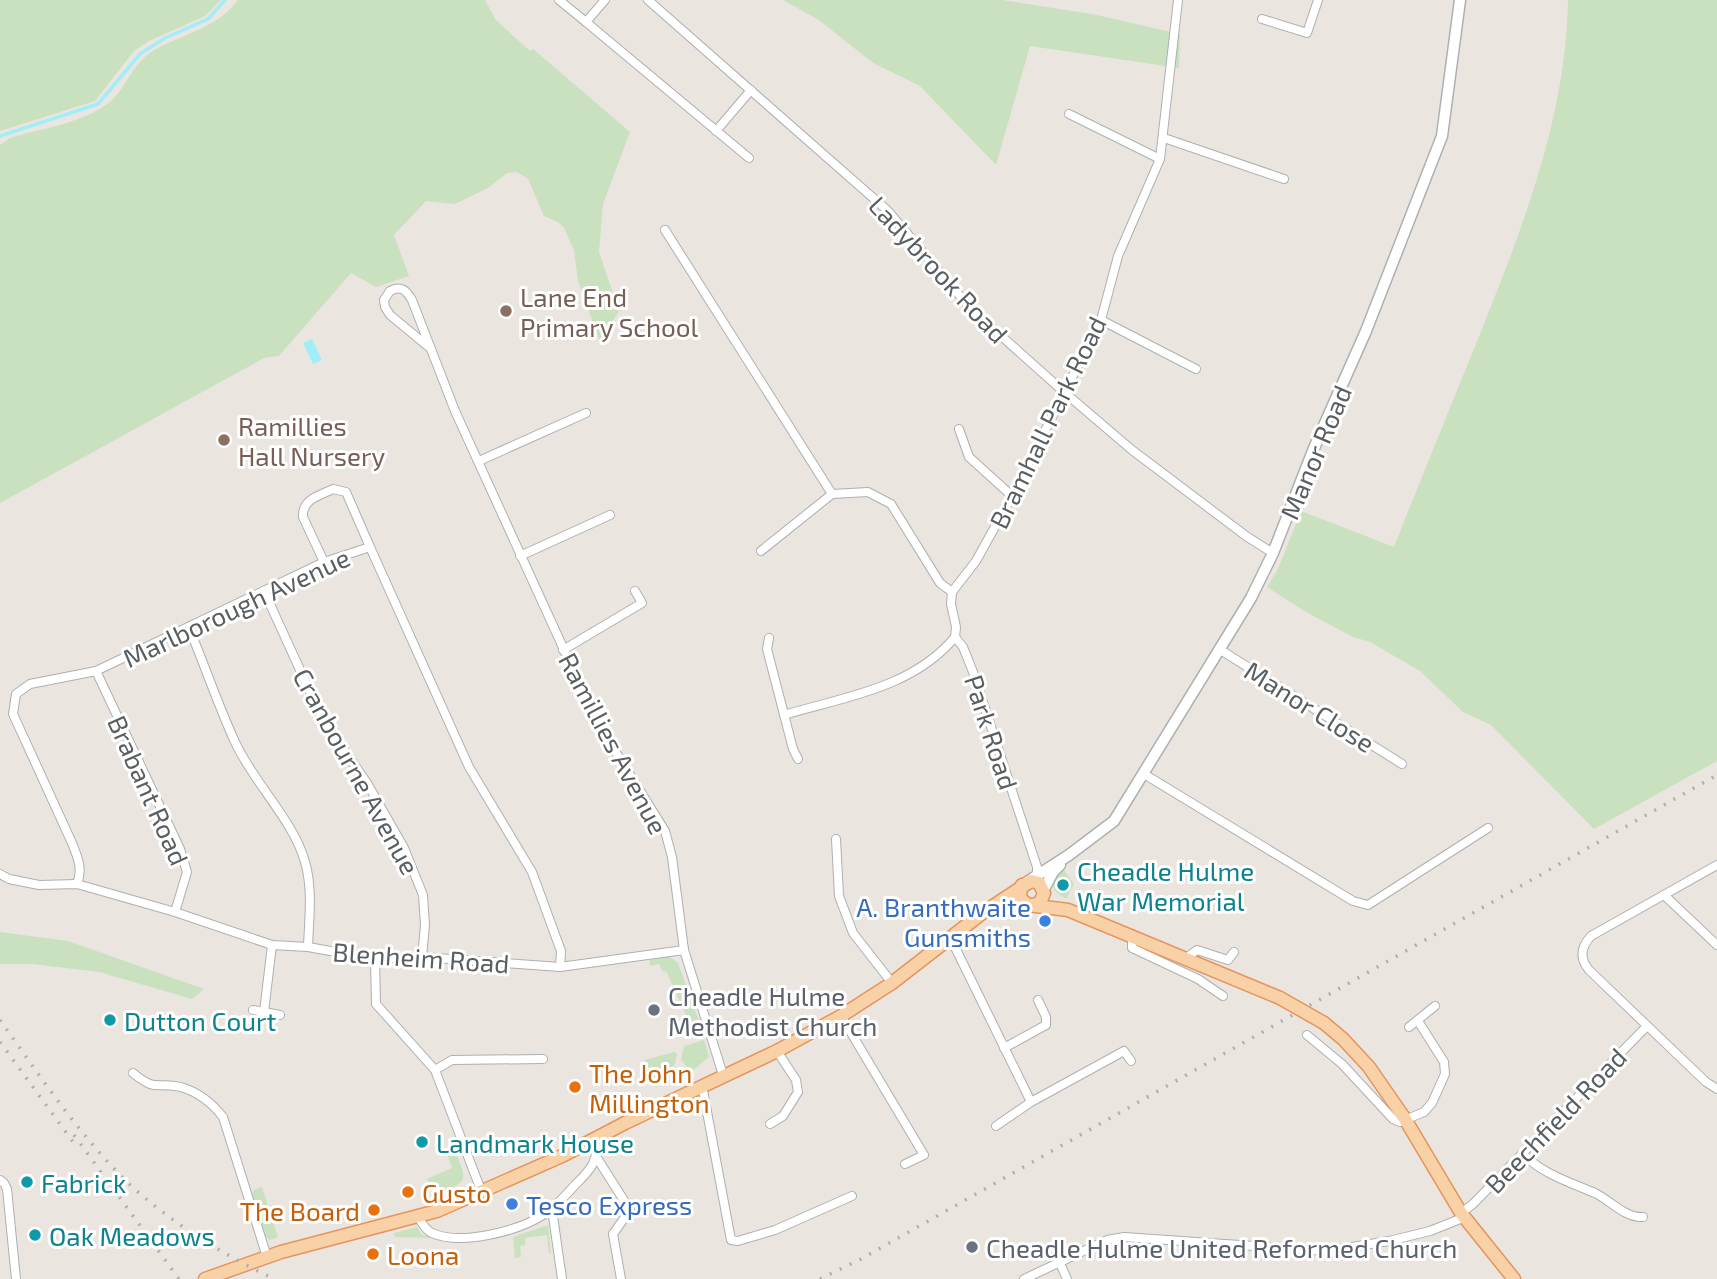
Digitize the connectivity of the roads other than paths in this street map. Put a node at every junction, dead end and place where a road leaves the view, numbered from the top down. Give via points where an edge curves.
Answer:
1 (559, 0) edge
2 (605, 0) edge
3 (648, 0) edge
4 (1178, 0) edge
5 (1318, 0) edge
6 (1460, 0) edge
7 (1262, 19) dead end
8 (586, 22) junction
9 (751, 90) junction
10 (1069, 114) dead end
11 (716, 131) junction
12 (1164, 138) junction
13 (749, 158) dead end
14 (1160, 159) junction
15 (1283, 179) dead end
16 (665, 230) dead end
17 (1101, 320) junction
18 (430, 348) junction
19 (1196, 369) dead end
20 (1064, 392) junction
21 (586, 413) dead end
22 (959, 429) dead end
23 (479, 461) junction
24 (832, 494) junction
25 (1012, 496) junction
26 (610, 515) dead end
27 (370, 547) junction
28 (761, 551) dead end
29 (1273, 553) junction
30 (520, 556) junction
31 (324, 562) junction
32 (264, 591) junction
33 (635, 591) dead end
34 (952, 592) junction
35 (190, 628) junction
36 (955, 637) junction
37 (769, 638) dead end
38 (1219, 649) junction
39 (563, 650) junction
40 (96, 671) junction
41 (784, 715) junction
42 (798, 759) dead end
43 (1402, 764) dead end
44 (1144, 774) junction
45 (1488, 828) dead end
46 (836, 839) dead end
47 (1069, 855) junction
48 (1717, 865) edge
49 (0, 874) edge
50 (1029, 880) junction
51 (77, 884) junction
52 (1044, 891) junction
53 (1664, 895) junction
54 (1028, 904) junction
55 (1068, 910) junction
56 (175, 912) junction
57 (981, 914) junction
58 (1132, 935) junction
59 (950, 937) junction
60 (272, 945) junction
61 (1717, 945) edge
62 (308, 947) junction
63 (684, 950) junction
64 (1234, 951) dead end
65 (422, 957) junction
66 (1186, 958) junction
67 (375, 959) junction
68 (560, 967) junction
69 (892, 983) junction
70 (1223, 996) dead end
71 (1038, 1000) dead end
72 (1435, 1006) dead end
73 (253, 1010) dead end
74 (264, 1012) junction
75 (280, 1014) dead end
76 (841, 1016) junction
77 (1418, 1020) junction
78 (1647, 1026) junction
79 (1409, 1027) dead end
80 (1307, 1035) dead end
81 (1004, 1048) junction
82 (777, 1051) junction
83 (543, 1059) dead end
84 (1130, 1061) dead end
85 (435, 1070) junction
86 (133, 1073) dead end
87 (723, 1075) junction
88 (702, 1085) junction
89 (1717, 1089) edge
90 (1031, 1102) junction
91 (1405, 1119) junction
92 (770, 1124) dead end
93 (996, 1126) dead end
94 (594, 1139) junction
95 (1523, 1154) junction
96 (597, 1158) junction
97 (905, 1164) dead end
98 (0, 1180) edge
99 (482, 1193) junction
100 (852, 1196) dead end
101 (552, 1209) junction
102 (1463, 1215) junction
103 (418, 1217) junction
104 (1643, 1217) dead end
105 (267, 1257) junction
106 (1059, 1261) junction
107 (224, 1276) edge
108 (16, 1279) edge
109 (205, 1279) edge
110 (562, 1279) edge
111 (621, 1279) edge
112 (1024, 1279) edge
113 (1067, 1279) edge
114 (1514, 1279) edge

1 - 8 street
2 - 8 street
3 - 9 street, Ladybrook Road
4 - 12 street, Bramhall Park Road
5 - 7 street via 1307,33
6 - 29 street, Manor Road via 1442,136
8 - 11 street
9 - 11 street
9 - 20 street, Ladybrook Road via 888,211 971,309
10 - 14 street
11 - 13 street
12 - 14 street, Bramhall Park Road
12 - 15 street
14 - 17 street, Bramhall Park Road via 1118,256
16 - 24 street
17 - 19 street
17 - 20 street, Bramhall Park Road
18 - 18 street, Ramillies Avenue via 387,311 384,300 390,291 407,291
18 - 23 street, Ramillies Avenue
20 - 25 street, Bramhall Park Road
20 - 29 street, Ladybrook Road via 1132,450
21 - 23 street
22 - 25 street via 969,457
23 - 30 street, Ramillies Avenue
24 - 28 street
24 - 34 street via 868,492 891,504 940,583
25 - 34 street, Bramhall Park Road via 976,561
26 - 30 street
27 - 31 street, Marlborough Avenue
27 - 31 street via 346,492 332,489 302,509
27 - 68 street, Marlborough Avenue via 469,767 531,872 561,951
29 - 38 street, Manor Road
30 - 39 street, Ramillies Avenue
31 - 32 street, Marlborough Avenue
32 - 35 street, Marlborough Avenue
32 - 65 street, Cranbourne Avenue via 322,718 404,848 423,895
33 - 39 street via 642,603
34 - 36 street, Park Road
35 - 40 street, Marlborough Avenue
35 - 62 street via 235,742 305,862 310,903
36 - 41 street via 926,664 894,682
36 - 50 street, Park Road via 973,673 1037,867
37 - 41 street via 767,649
38 - 43 street, Manor Close
38 - 44 street, Manor Road
39 - 63 street, Ramillies Avenue via 597,722 665,831
40 - 51 street, Marlborough Avenue via 30,684 16,694 13,705 13,714 77,855
40 - 56 street, Brabant Road via 180,849 187,873
41 - 42 street
44 - 45 street via 1353,901 1368,905
44 - 47 street, Manor Road via 1114,821
46 - 69 street via 839,896 853,933
47 - 50 street, Manor Road
47 - 52 street, Manor Road
48 - 53 street
49 - 51 street, Blenheim Road via 39,885
50 - 52 main road
50 - 54 main road via 1020,894
50 - 57 main road
51 - 56 street, Blenheim Road
52 - 54 main road via 1040,903
52 - 55 main road
53 - 61 street
53 - 78 street via 1591,936 1582,951 1582,962
54 - 55 main road
54 - 57 main road
55 - 58 main road
56 - 60 street, Blenheim Road
57 - 59 main road
58 - 66 main road
58 - 70 street via 1132,948
59 - 69 main road
59 - 81 street
60 - 62 street, Blenheim Road
60 - 74 street
62 - 67 street, Blenheim Road
63 - 68 street, Blenheim Road
63 - 87 street, Ramillies Avenue
64 - 66 street via 1228,960 1197,950
65 - 67 street, Blenheim Road
65 - 68 street, Blenheim Road
66 - 91 main road, bridge via 1280,998 1324,1023 1369,1068
67 - 85 street via 376,1004
69 - 76 main road
71 - 81 street via 1046,1025
72 - 77 street
73 - 74 street
74 - 75 street
76 - 82 main road
76 - 97 street via 924,1155
77 - 79 street
77 - 91 street via 1444,1062 1445,1074 1424,1112
78 - 89 street
78 - 95 street, Beechfield Road
80 - 91 street via 1342,1064 1393,1119
81 - 90 street
82 - 87 main road
82 - 92 street via 796,1080 797,1092 783,1116
83 - 85 street via 452,1060
84 - 90 street via 1124,1051
85 - 99 street
86 - 105 street via 151,1086 181,1087 196,1093 223,1117
87 - 88 main road
88 - 94 main road
88 - 100 street via 728,1242 775,1230
90 - 93 street
91 - 102 main road
94 - 96 street
94 - 99 main road
95 - 102 street, Beechfield Road
95 - 104 street via 1559,1179 1594,1193 1625,1218
96 - 101 street
96 - 111 street via 630,1210 614,1234
98 - 108 street via 7,1189
99 - 103 main road
101 - 103 street via 502,1233 470,1237 433,1233
101 - 110 street
102 - 106 street, Beechfield Road via 1430,1231 1327,1251 1124,1237
102 - 114 main road
103 - 105 main road
105 - 107 main road
106 - 112 street, Beechfield Road
106 - 113 street
107 - 109 main road

